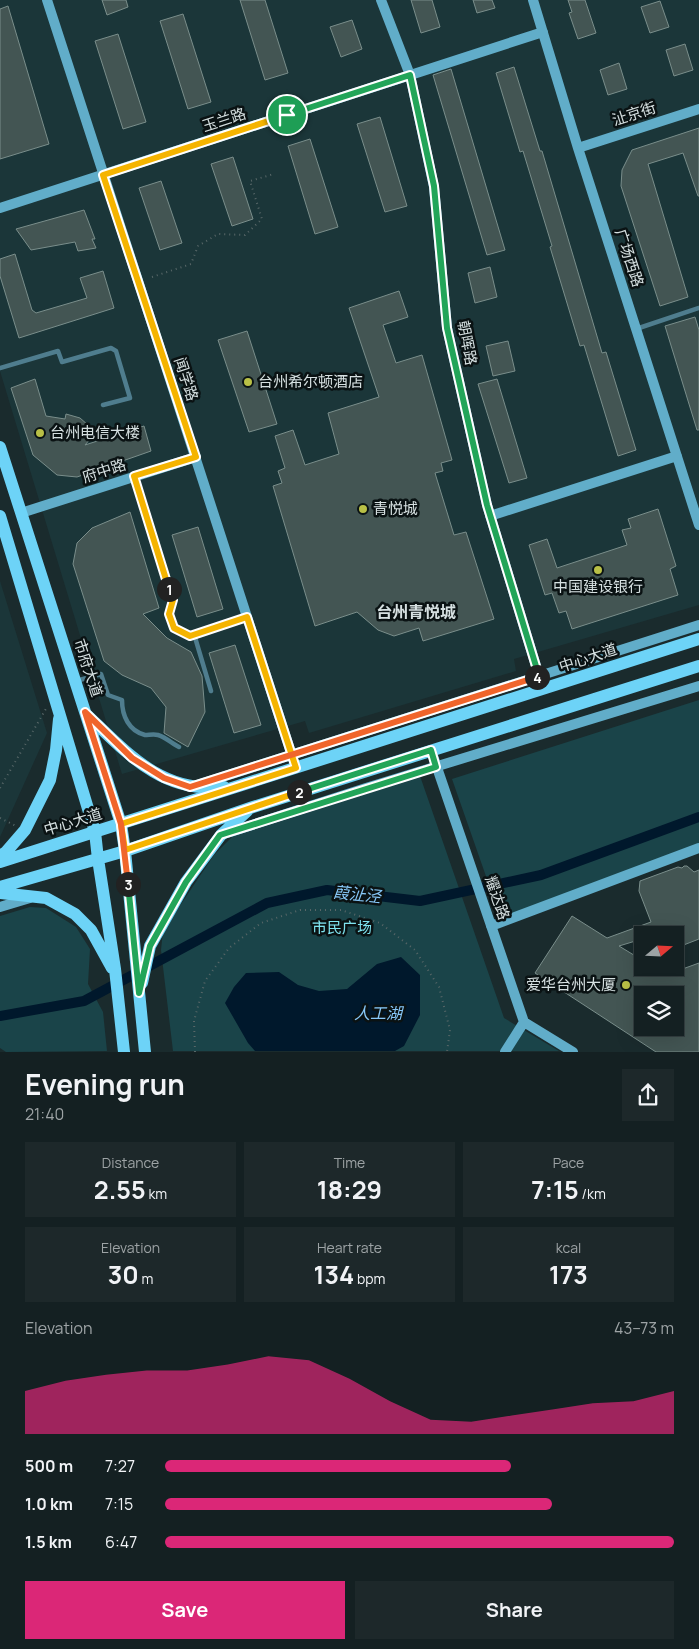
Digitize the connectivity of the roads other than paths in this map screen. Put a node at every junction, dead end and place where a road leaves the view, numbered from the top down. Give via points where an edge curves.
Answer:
1 (47, 0) edge
2 (381, 0) edge
3 (533, 0) edge
4 (543, 32) junction
5 (410, 75) junction
6 (699, 109) edge
7 (578, 148) junction
8 (103, 175) junction
9 (0, 208) edge
10 (699, 308) edge
11 (636, 329) junction
12 (0, 368) edge
13 (103, 406) dead end
14 (0, 447) edge
15 (677, 456) junction
16 (196, 457) junction
17 (134, 476) junction
18 (22, 513) junction
19 (490, 516) junction
20 (1, 519) edge
21 (699, 525) edge
22 (247, 617) junction
23 (699, 625) edge
24 (194, 634) junction
25 (699, 639) edge
26 (699, 666) edge
27 (539, 676) junction
28 (75, 681) junction
29 (699, 686) edge
30 (543, 689) junction
31 (211, 691) dead end
32 (59, 711) junction
33 (85, 712) junction
34 (179, 747) dead end
35 (431, 750) junction
36 (292, 754) junction
37 (436, 767) junction
38 (296, 768) junction
39 (243, 785) junction
40 (190, 787) junction
41 (253, 807) junction
42 (121, 824) junction
43 (95, 832) junction
44 (220, 835) junction
45 (6, 846) edge
46 (699, 848) edge
47 (125, 850) junction
48 (0, 856) edge
49 (98, 859) junction
50 (0, 862) edge
51 (0, 887) edge
52 (0, 894) edge
53 (36, 897) junction
54 (0, 907) edge
55 (491, 926) junction
56 (116, 976) junction
57 (139, 993) junction
58 (524, 1022) junction
59 (124, 1052) edge
60 (146, 1052) edge
61 (506, 1052) edge
62 (573, 1052) edge

1 - 8 street, 闻学路
2 - 5 street, 朝晖路
3 - 4 street, 广场西路
4 - 5 street, 玉兰路
4 - 7 street, 广场西路
5 - 8 street, 玉兰路
5 - 19 street, 朝晖路 via 434,186 447,328
6 - 7 street, 沚京街
7 - 11 street, 广场西路
8 - 9 street, 玉兰路
8 - 16 street, 闻学路
10 - 11 lane
11 - 15 street, 广场西路
12 - 13 lane via 58,351 62,362 111,348 116,351 130,398
14 - 18 main road, 市府大道
15 - 19 street
15 - 21 street, 广场西路
16 - 17 street, 府中路
16 - 22 street, 闻学路
17 - 18 street, 府中路
17 - 24 lane via 173,600 169,614 174,628 190,636
18 - 28 main road, 市府大道
19 - 27 street, 朝晖路
20 - 32 main road
22 - 24 lane
22 - 36 street, 闻学路
23 - 27 street
24 - 31 lane
25 - 30 main road, 中心大道
26 - 35 main road
27 - 30 street, 朝晖路
27 - 36 street
28 - 33 main road, 市府大道
28 - 34 lane via 101,674 108,695 122,700 122,710 132,728 158,735
29 - 37 street
30 - 38 main road, 中心大道
32 - 43 main road
32 - 45 main road via 50,780 25,830
33 - 40 main road via 132,758 164,778
33 - 42 main road, 市府大道
35 - 37 street, 耀达路
35 - 41 main road
36 - 38 street, 闻学路
36 - 40 street
37 - 44 street
37 - 55 street, 耀达路
38 - 39 main road, 中心大道
39 - 40 main road
39 - 42 main road, 中心大道
41 - 44 main road
41 - 47 main road
42 - 43 main road, 中心大道
42 - 47 main road, 市府大道
43 - 49 main road
43 - 50 main road, 中心大道
44 - 57 main road via 186,882 150,946
45 - 48 main road
46 - 55 street
47 - 49 main road
47 - 57 main road, 市府大道
49 - 51 main road
49 - 56 main road
52 - 53 main road
53 - 54 street
53 - 56 main road via 46,898 75,914 91,930
55 - 58 street, 耀达路
56 - 59 main road
57 - 60 main road, 市府大道
58 - 61 street
58 - 62 street

